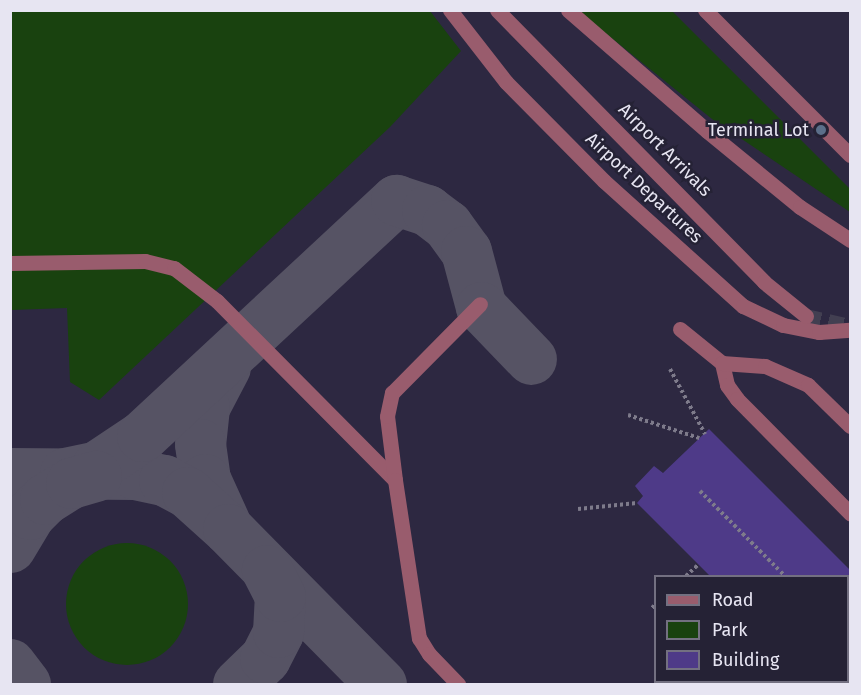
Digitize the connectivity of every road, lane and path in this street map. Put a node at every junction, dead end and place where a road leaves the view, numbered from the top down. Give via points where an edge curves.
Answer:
1 (450, 10) edge
2 (497, 10) edge
3 (568, 10) edge
4 (705, 10) edge
5 (850, 155) edge
6 (849, 242) edge
7 (10, 263) edge
8 (480, 304) dead end
9 (806, 316) tunnel mouth
10 (680, 329) dead end
11 (850, 330) edge
12 (722, 363) junction
13 (670, 369) dead end
14 (628, 415) dead end
15 (850, 426) edge
16 (705, 434) dead end
17 (699, 438) dead end
18 (395, 480) junction
19 (700, 491) dead end
20 (637, 503) dead end
21 (578, 509) dead end
22 (850, 513) edge
23 (699, 565) dead end
24 (687, 575) edge
25 (784, 575) edge
26 (459, 684) edge

1 - 11 street, Airport Departures via 506,82 604,181 743,306 783,325 819,332
2 - 9 street, Airport Arrivals via 765,282
3 - 6 street via 706,131
4 - 5 street
7 - 18 street via 145,261 174,268 217,301
8 - 18 street via 392,393 387,416
10 - 12 street
12 - 15 street via 765,366 808,385
12 - 22 street via 737,399
13 - 16 path
14 - 17 path
18 - 26 street via 419,638
19 - 25 path
20 - 21 path
23 - 24 path

